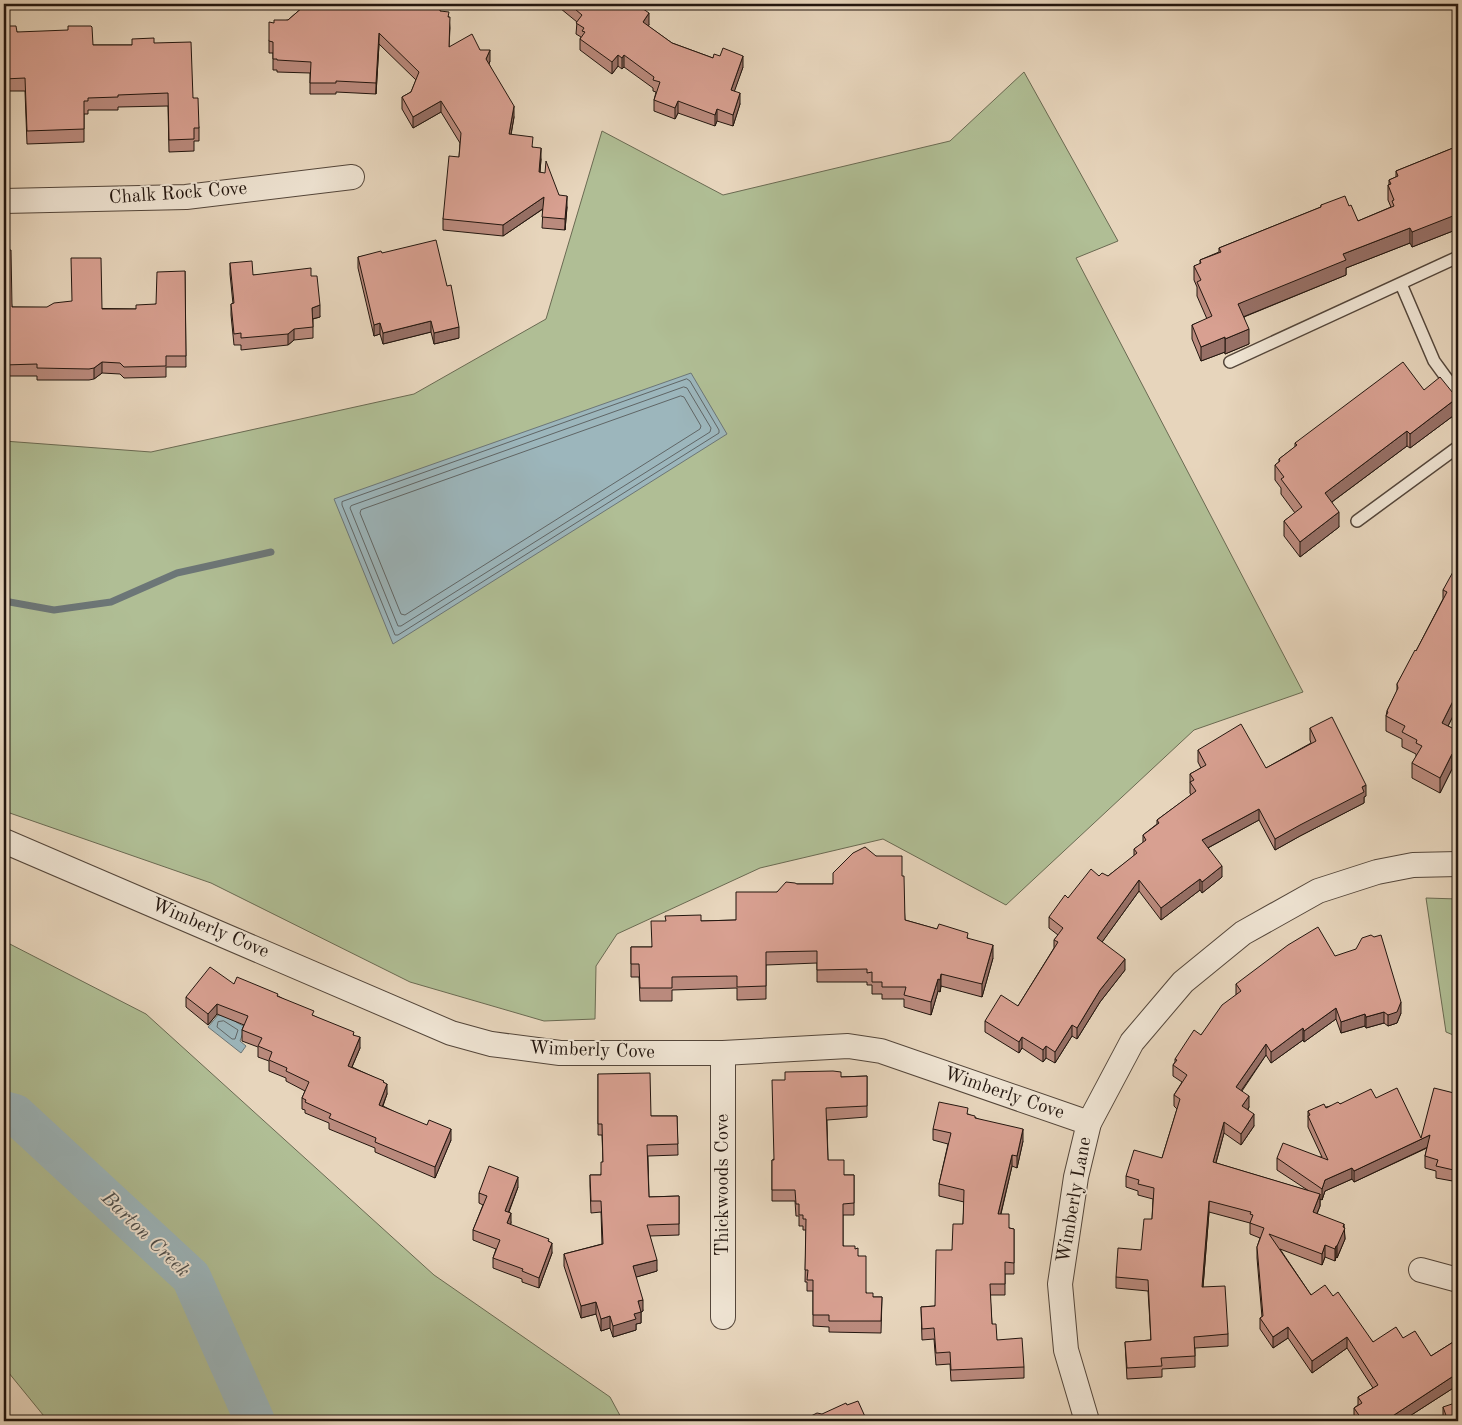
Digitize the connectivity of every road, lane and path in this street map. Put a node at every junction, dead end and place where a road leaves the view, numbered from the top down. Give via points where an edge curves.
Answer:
1 (352, 176) dead end
2 (4, 201) edge
3 (1458, 257) edge
4 (1401, 284) junction
5 (1230, 362) dead end
6 (1458, 394) edge
7 (1458, 447) edge
8 (1357, 521) dead end
9 (4, 841) edge
10 (1458, 864) edge
11 (723, 1053) junction
12 (1089, 1122) junction
13 (1422, 1270) dead end
14 (1458, 1280) edge
15 (723, 1316) dead end
16 (1087, 1421) edge

1 - 2 street, Chalk Rock Cove via 186,197
3 - 4 lane
4 - 5 lane
4 - 6 lane via 1434,361
7 - 8 lane
9 - 11 street, Wimberly Cove via 451,1033 491,1044 560,1053
10 - 12 street, Wimberly Lane via 1413,865 1377,872 1318,891 1243,933 1183,982 1132,1042
11 - 12 street, Wimberly Cove via 848,1046 880,1051
11 - 15 street, Thickwoods Cove
12 - 16 street, Wimberly Lane via 1076,1177 1060,1284 1066,1350
13 - 14 street

